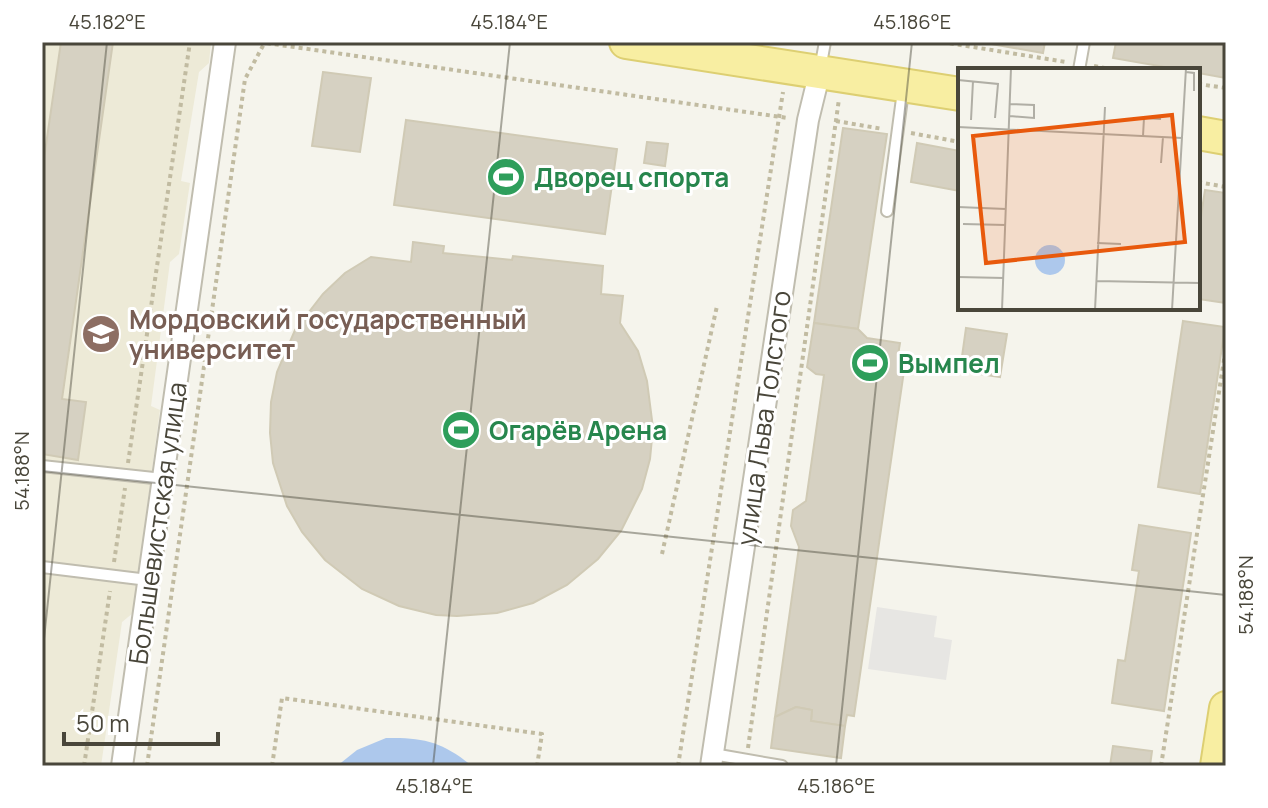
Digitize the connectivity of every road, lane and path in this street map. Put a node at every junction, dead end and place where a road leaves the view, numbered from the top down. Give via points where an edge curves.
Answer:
1 (190, 42) edge
2 (225, 42) edge
3 (263, 42) edge
4 (626, 42) edge
5 (942, 42) edge
6 (1084, 42) edge
7 (829, 63) edge
8 (788, 66) junction
9 (1080, 67) edge
10 (1200, 84) edge
11 (904, 85) junction
12 (1226, 88) edge
13 (958, 94) edge
14 (777, 116) junction
15 (808, 120) junction
16 (835, 120) junction
17 (898, 131) junction
18 (1200, 133) edge
19 (1226, 138) edge
20 (958, 142) edge
21 (1200, 182) edge
22 (1226, 187) edge
23 (887, 211) dead end
24 (717, 306) dead end
25 (1226, 347) edge
26 (42, 466) edge
27 (127, 476) junction
28 (163, 479) junction
29 (662, 554) dead end
30 (42, 567) edge
31 (112, 576) junction
32 (148, 580) junction
33 (1226, 708) edge
34 (712, 760) edge
35 (746, 760) junction
36 (84, 766) edge
37 (122, 766) edge
38 (147, 766) edge
39 (272, 766) edge
40 (537, 766) edge
41 (678, 766) edge
42 (782, 766) edge
43 (1161, 766) edge
44 (1217, 766) edge

1 - 27 path
2 - 28 street, Большевистская улица
3 - 14 path
3 - 38 path via 245,79
4 - 8 main road
5 - 9 path
6 - 9 lane
7 - 8 main road
7 - 11 main road
7 - 15 street, улица Льва Толстого
7 - 16 path
8 - 14 path
10 - 12 path
11 - 13 main road
11 - 17 lane
14 - 15 path
14 - 41 path
15 - 34 street, улица Льва Толстого
16 - 17 path
16 - 35 path
17 - 20 path
17 - 23 lane
18 - 19 main road
21 - 22 path
24 - 29 path
25 - 43 path
26 - 27 lane
27 - 28 lane
27 - 31 path
28 - 32 street, Большевистская улица
30 - 31 lane
31 - 32 lane
31 - 36 path
32 - 37 street, Большевистская улица
33 - 44 main road
34 - 35 lane
35 - 42 lane
39 - 40 path via 282,698 542,734

